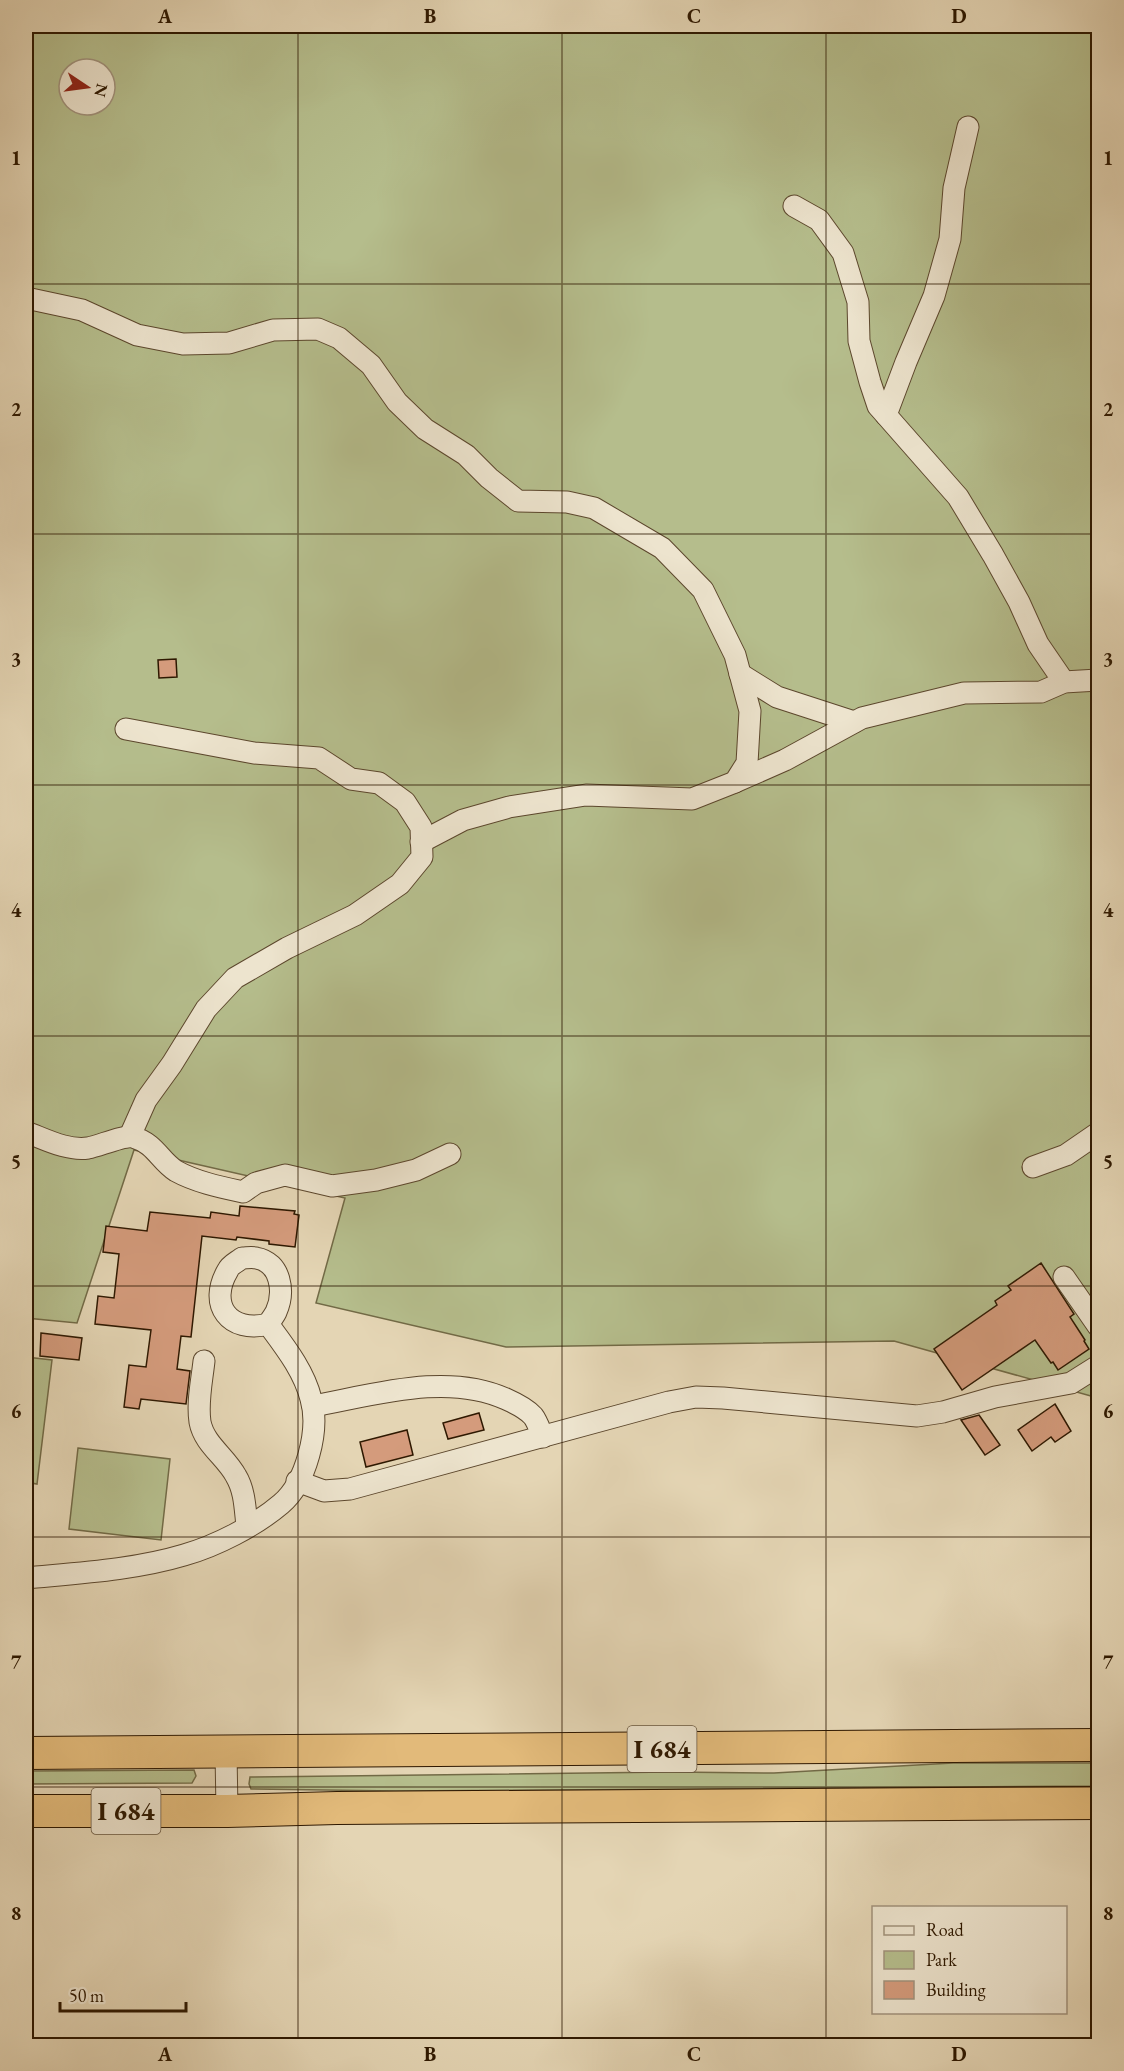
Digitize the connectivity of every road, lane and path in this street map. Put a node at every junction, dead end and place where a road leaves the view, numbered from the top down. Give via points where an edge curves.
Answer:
1 (968, 127) dead end
2 (794, 206) dead end
3 (26, 298) edge
4 (886, 415) junction
5 (740, 674) junction
6 (1098, 680) edge
7 (1064, 682) junction
8 (854, 723) junction
9 (126, 729) dead end
10 (735, 782) junction
11 (421, 842) junction
12 (26, 1132) edge
13 (1098, 1133) edge
14 (130, 1136) junction
15 (450, 1154) dead end
16 (1033, 1167) dead end
17 (1064, 1277) dead end
18 (268, 1324) dead end
19 (1098, 1326) edge
20 (204, 1361) dead end
21 (1098, 1366) edge
22 (313, 1406) junction
23 (543, 1437) junction
24 (297, 1481) junction
25 (247, 1526) junction
26 (26, 1578) edge
27 (1098, 1745) edge
28 (226, 1752) junction
29 (26, 1753) edge
30 (1098, 1803) edge
31 (26, 1811) edge
32 (227, 1811) junction

1 - 4 lane via 954,188 950,239 934,296
2 - 4 lane via 819,220 843,252 858,302 859,341 870,382
3 - 5 lane via 82,310 137,335 183,344 229,343 273,330 318,329 339,338 371,365 397,402 425,429 466,455 519,501 567,502 594,508 662,548 703,590 735,655
4 - 7 lane via 958,497 999,564 1038,644
5 - 8 lane via 777,697
5 - 10 lane via 750,711 747,764
6 - 7 lane
7 - 8 lane via 1041,692 964,693
8 - 10 lane
9 - 11 lane via 254,753 319,758 351,779 379,783 405,802 421,827
10 - 11 lane via 692,799 586,795 509,807 463,820
11 - 14 lane via 422,857 400,884 355,915 235,978 206,1009 146,1100
12 - 14 lane via 58,1144 85,1148
13 - 16 lane via 1066,1155
14 - 15 lane via 149,1144 175,1170 243,1192 256,1183 285,1175 332,1186 376,1180 416,1170
17 - 19 lane
18 - 22 lane via 303,1377
20 - 25 lane via 200,1423 243,1491
21 - 23 lane via 1071,1383 917,1416 696,1397
22 - 23 lane via 433,1385 469,1388 518,1404 533,1416
22 - 24 lane via 314,1436
23 - 24 lane via 350,1490 324,1491
24 - 25 lane via 281,1504
25 - 26 lane via 183,1556
27 - 28 highway, I 684
28 - 29 highway, I 684
28 - 32 lane
30 - 32 highway, I 684
31 - 32 highway, I 684

